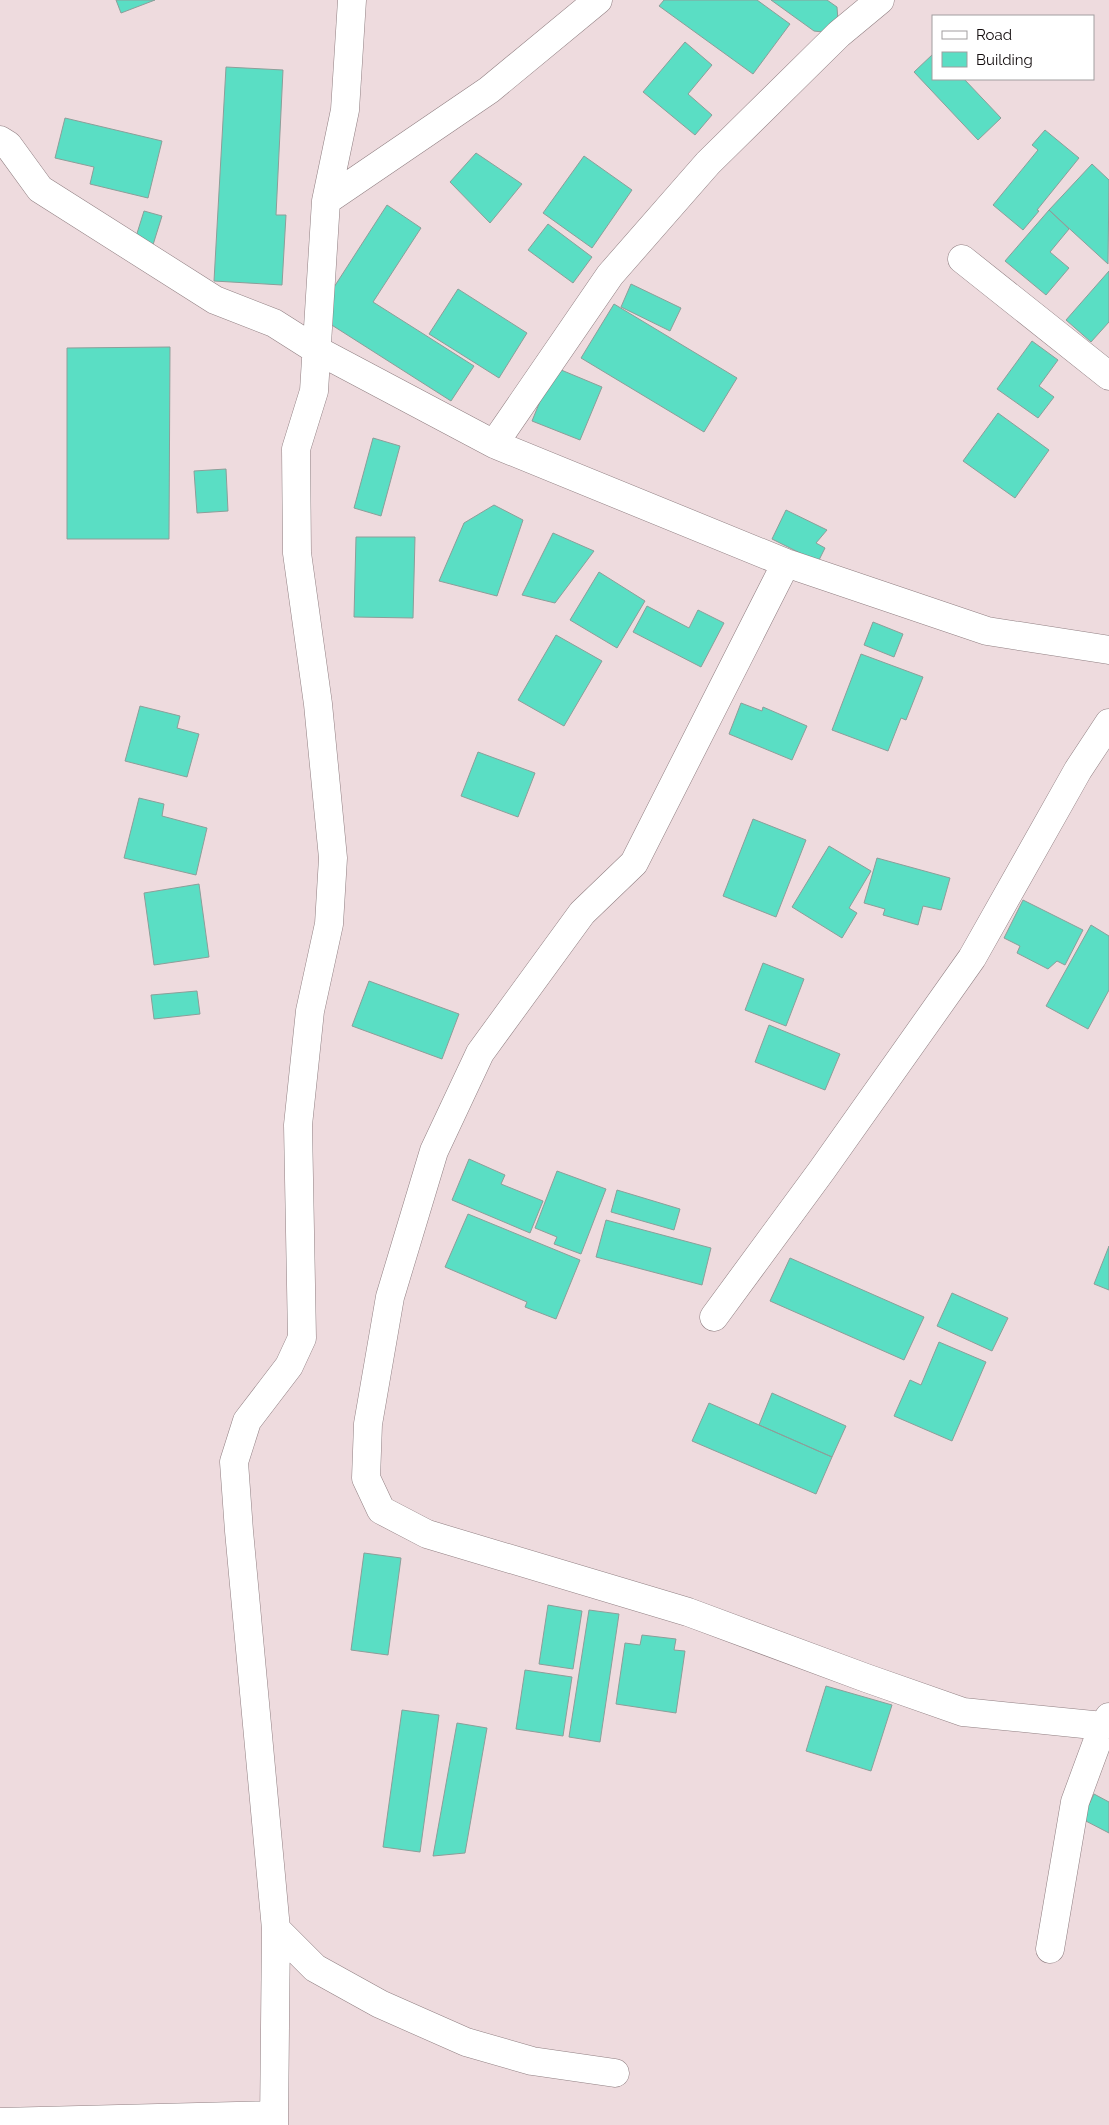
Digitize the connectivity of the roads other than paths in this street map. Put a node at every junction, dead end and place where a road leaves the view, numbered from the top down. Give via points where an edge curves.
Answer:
1 (352, 0) edge
2 (598, 0) edge
3 (880, 0) edge
4 (0, 140) edge
5 (326, 201) junction
6 (962, 259) dead end
7 (315, 349) junction
8 (1109, 376) edge
9 (494, 444) junction
10 (786, 563) junction
11 (1109, 650) edge
12 (1109, 723) edge
13 (714, 1317) dead end
14 (1106, 1721) edge
15 (276, 1929) junction
16 (1050, 1949) dead end
17 (615, 2073) dead end
18 (274, 2120) edge
19 (0, 2122) edge

1 - 5 street via 346,110
2 - 5 street via 489,90
3 - 9 street via 839,34 708,163 610,276
4 - 7 street via 8,145 40,189 215,300 274,323
5 - 7 street
6 - 8 street
7 - 9 street
7 - 15 street via 314,392 296,449 297,553 318,704 333,858 329,924 310,1011 298,1125 302,1338 289,1366 247,1421 234,1462
9 - 10 street
10 - 11 street via 988,631
10 - 14 street via 634,863 582,913 480,1053 438,1142 390,1297 368,1424 366,1478 381,1510 427,1534 688,1612 963,1712
12 - 13 street via 1078,770 972,958
14 - 16 street via 1075,1802
15 - 17 street via 315,1968 380,2004 466,2042 532,2061
15 - 18 street
18 - 19 street

